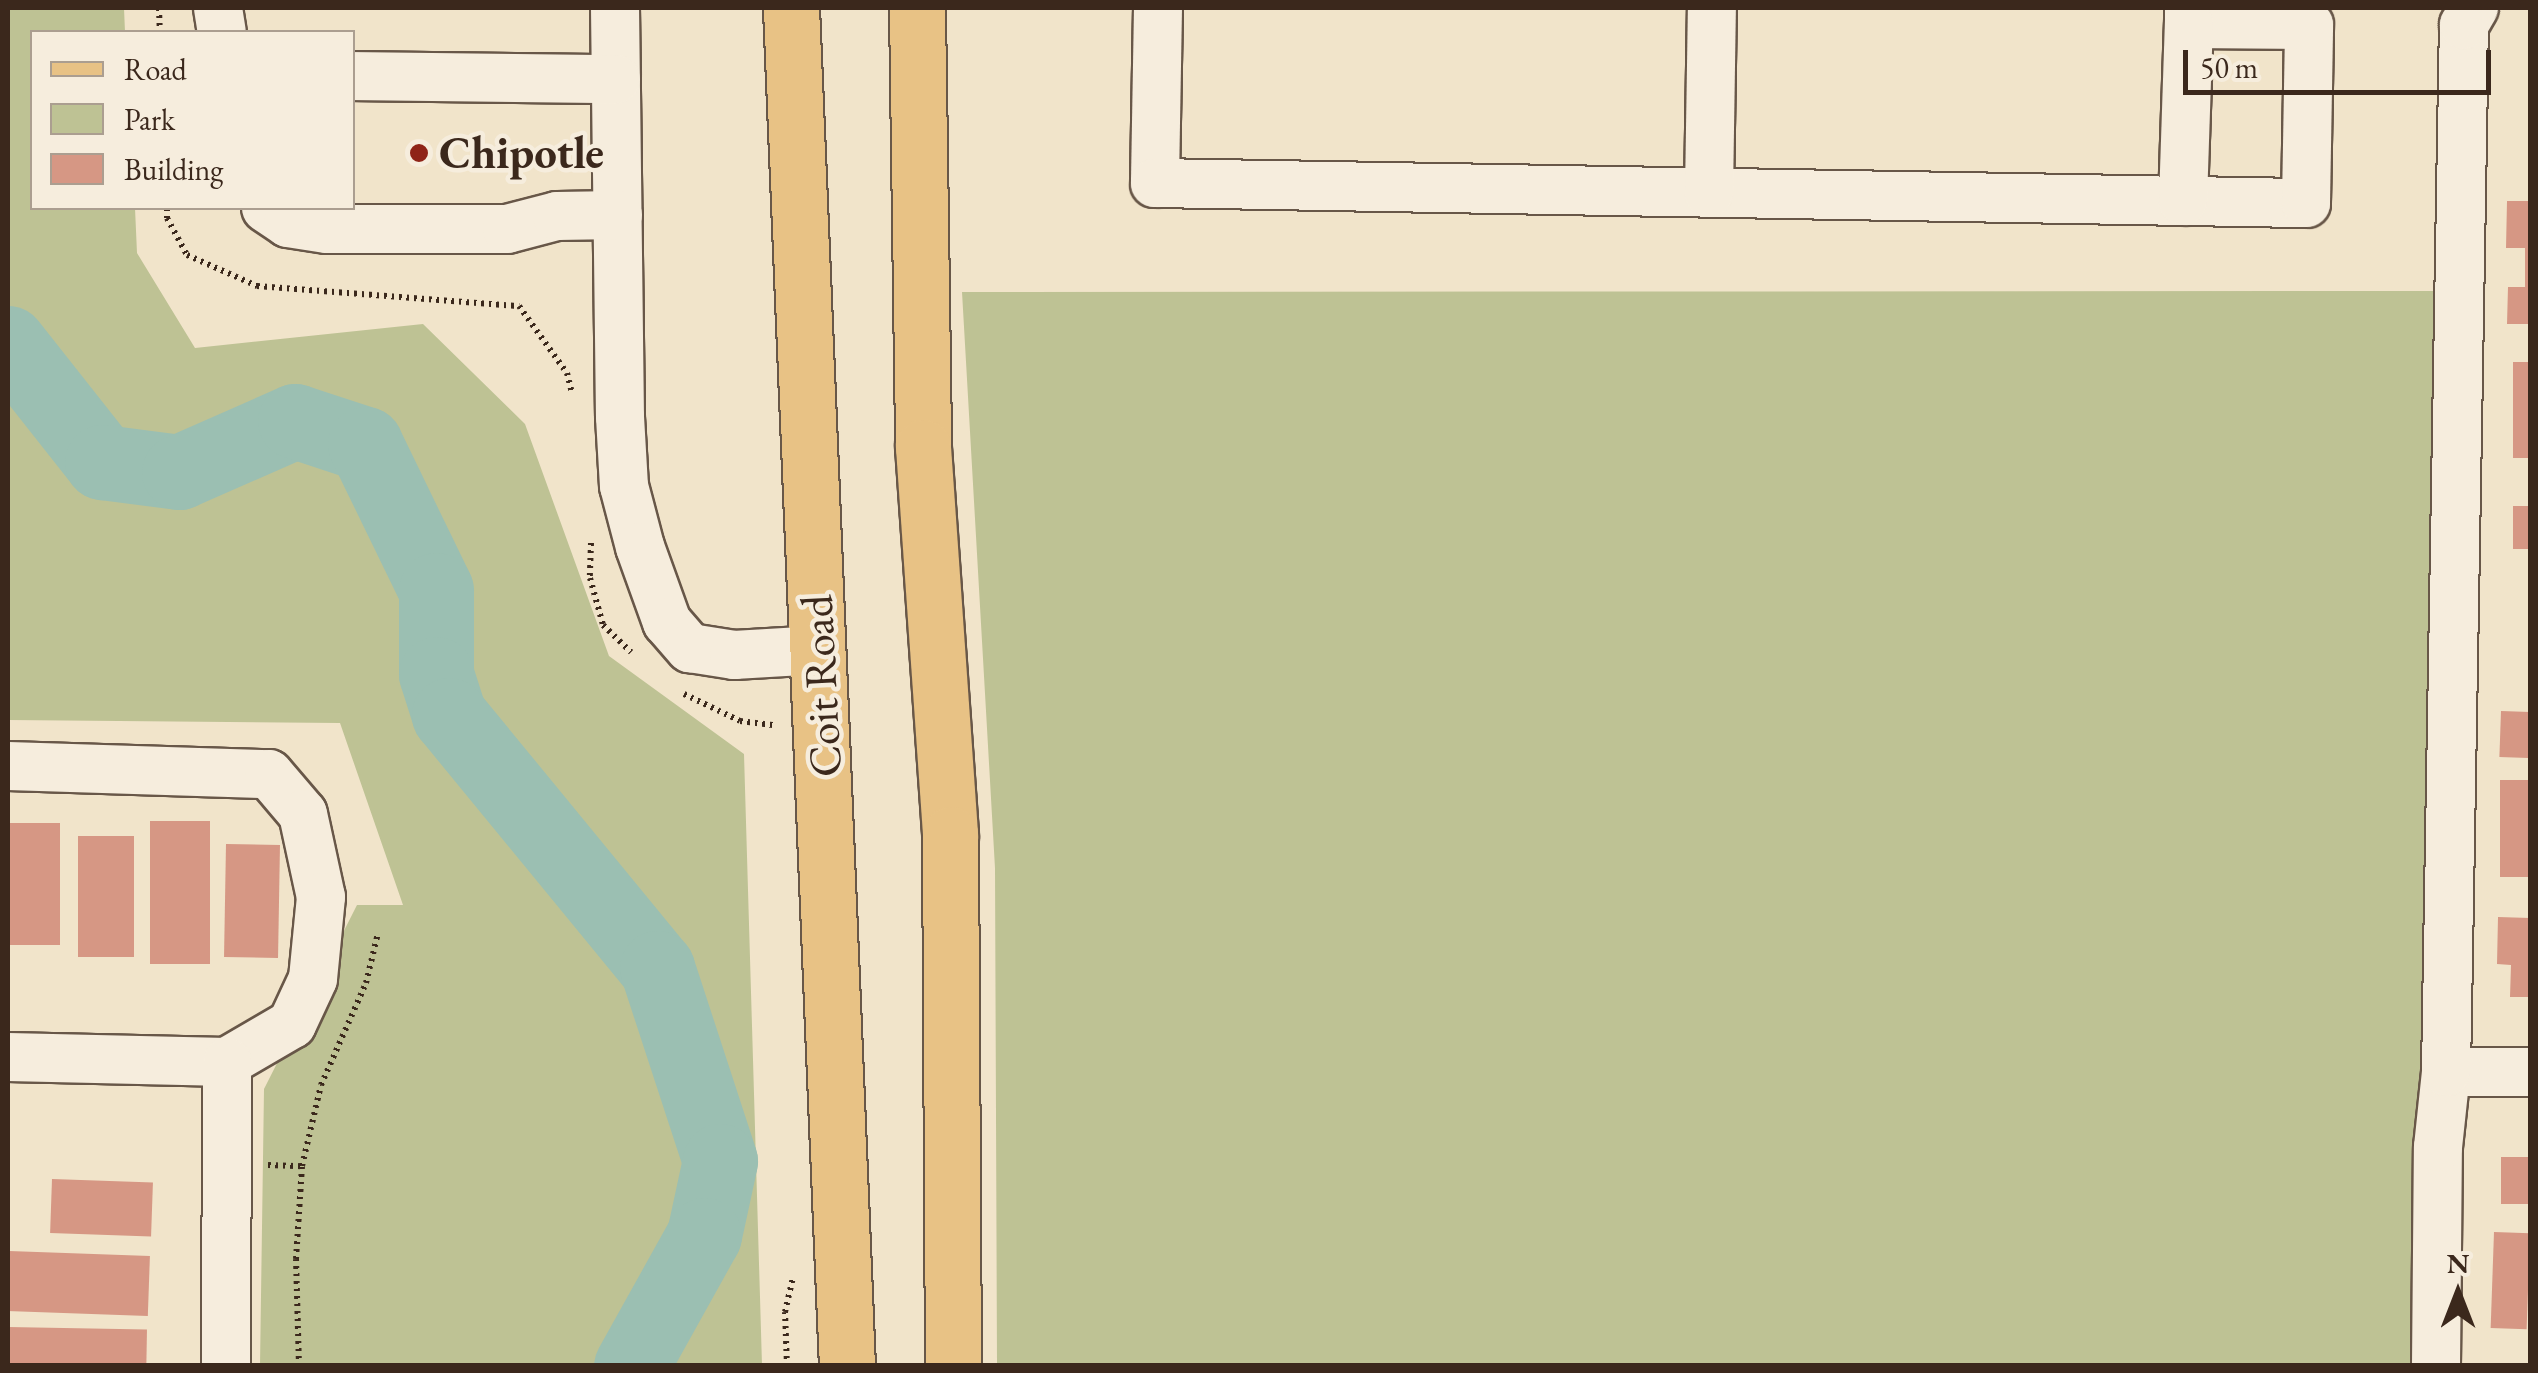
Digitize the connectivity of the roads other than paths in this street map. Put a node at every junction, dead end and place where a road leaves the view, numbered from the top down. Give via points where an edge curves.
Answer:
1 (616, 8) edge
2 (790, 8) edge
3 (918, 8) edge
4 (1158, 8) edge
5 (1712, 8) edge
6 (2474, 8) edge
7 (2189, 16) edge
8 (355, 76) edge
9 (562, 78) junction
10 (616, 79) junction
11 (355, 105) edge
12 (1709, 192) junction
13 (2183, 201) junction
14 (355, 208) edge
15 (269, 210) edge
16 (618, 215) junction
17 (557, 216) junction
18 (819, 650) junction
19 (8, 766) edge
20 (8, 1057) edge
21 (228, 1062) junction
22 (2446, 1072) junction
23 (2530, 1072) edge
24 (226, 1366) edge
25 (846, 1366) edge
26 (953, 1366) edge
27 (2436, 1366) edge

1 - 10 street
2 - 18 main road, Coit Road
3 - 26 main road via 922,448 950,834
4 - 12 street via 1155,183
5 - 12 street
6 - 22 street via 2464,25
7 - 13 street
7 - 13 street via 2309,25 2306,203
8 - 9 street
9 - 10 street
9 - 11 street via 520,104
10 - 16 street
12 - 13 street
14 - 17 street via 518,206
15 - 17 street via 288,222 327,230 507,229
16 - 17 street
16 - 18 street via 624,486 667,622 690,648 734,654
18 - 25 main road, Coit Road
19 - 21 street via 270,774 303,814 321,897 312,979 292,1024
20 - 21 street
21 - 24 street
22 - 23 street
22 - 27 street via 2438,1147

